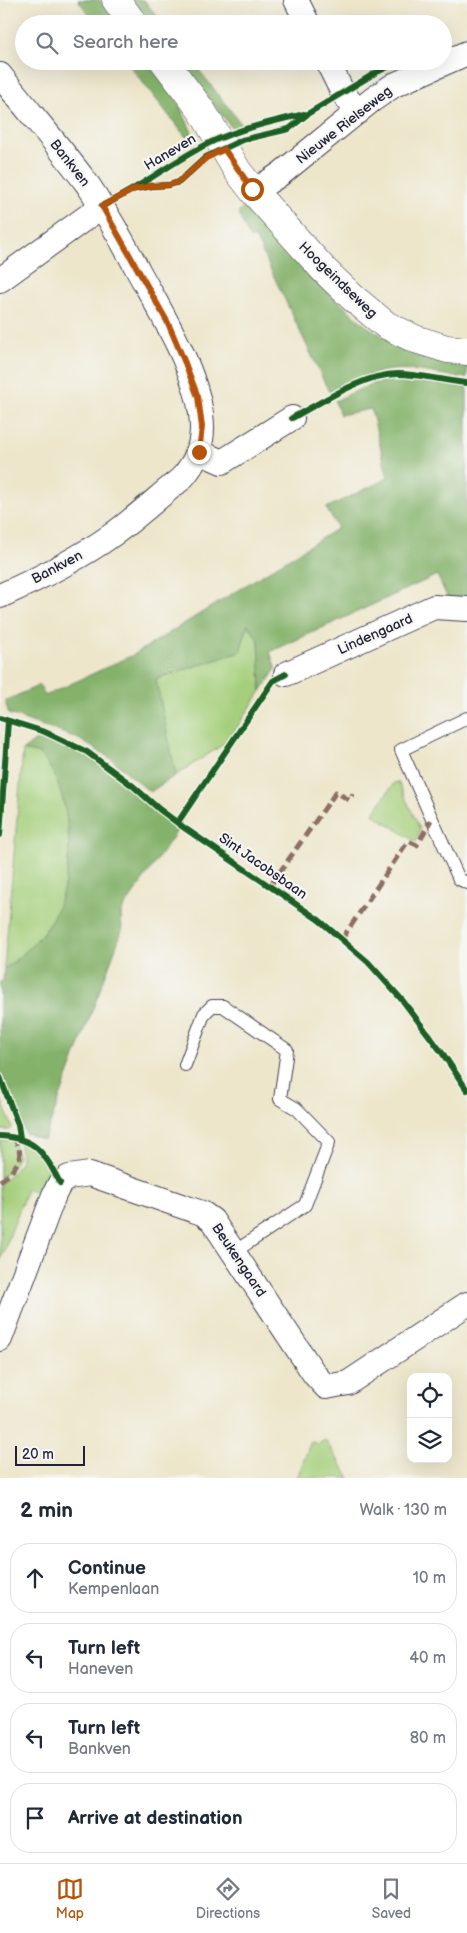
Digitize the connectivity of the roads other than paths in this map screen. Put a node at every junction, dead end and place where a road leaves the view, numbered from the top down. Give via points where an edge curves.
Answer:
1 (116, 0) edge
2 (296, 0) edge
3 (127, 15) edge
4 (304, 15) edge
5 (467, 54) edge
6 (452, 60) edge
7 (171, 70) edge
8 (332, 70) edge
9 (429, 70) edge
10 (0, 75) edge
11 (358, 112) junction
12 (254, 192) junction
13 (102, 206) junction
14 (0, 280) edge
15 (467, 351) edge
16 (292, 418) dead end
17 (199, 452) junction
18 (0, 596) edge
19 (467, 609) edge
20 (286, 674) dead end
21 (467, 718) edge
22 (467, 883) edge
23 (185, 1065) dead end
24 (234, 1252) junction
25 (467, 1304) edge
26 (0, 1339) edge

1 - 3 street
2 - 4 street
5 - 6 street, Nieuwe Rielseweg
7 - 12 street, Hoogeindseweg via 202,111
8 - 11 street
9 - 11 street, Nieuwe Rielseweg via 394,85
10 - 13 street, Bankven
11 - 12 street, Nieuwe Rielseweg
12 - 15 street, Hoogeindseweg via 324,270 386,325 415,339 447,349
13 - 14 street
13 - 17 street, Bankven via 168,323 185,363 198,397 202,427
16 - 17 street via 222,462
17 - 18 street, Bankven via 181,479 112,535
19 - 20 street, Lindengaard via 434,607
21 - 22 lane via 401,750 459,879
23 - 24 lane via 204,1014 212,1006 223,1006 287,1050 280,1099 297,1109 329,1142 305,1205
24 - 25 street, Beukengaard via 326,1387 348,1383
24 - 26 street, Beukengaard via 212,1220 202,1214 90,1174 69,1177 60,1183 54,1195

